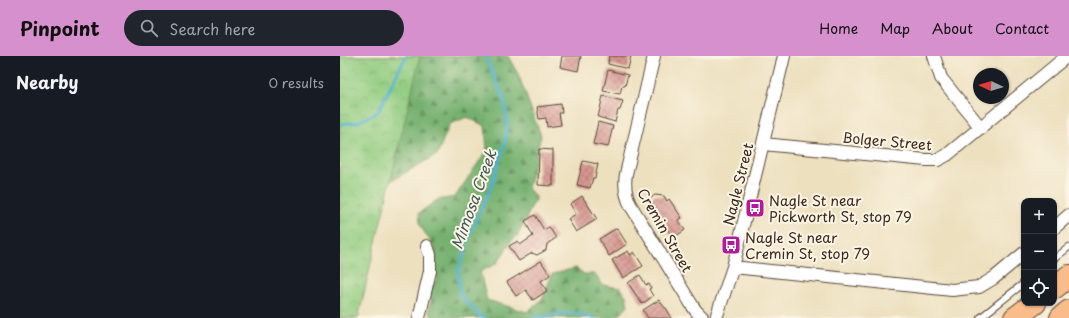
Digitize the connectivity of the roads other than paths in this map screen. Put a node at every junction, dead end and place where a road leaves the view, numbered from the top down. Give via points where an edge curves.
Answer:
1 (654, 56) edge
2 (784, 56) edge
3 (934, 56) edge
4 (1067, 56) edge
5 (981, 128) junction
6 (763, 144) junction
7 (1069, 215) edge
8 (1057, 225) edge
9 (427, 246) dead end
10 (1069, 247) edge
11 (1021, 256) edge
12 (1057, 257) edge
13 (733, 267) junction
14 (1069, 276) edge
15 (1021, 285) edge
16 (1057, 286) edge
17 (1031, 306) edge
18 (1069, 311) edge
19 (419, 318) edge
20 (703, 318) edge
21 (716, 318) edge
22 (980, 318) edge
23 (1016, 318) edge
24 (1061, 318) edge

1 - 20 street, Cremin Street via 626,174 625,191 631,206 696,311
2 - 6 street, Nagle Street
3 - 5 street via 941,78
4 - 5 street, Bolger Street
5 - 6 street, Bolger Street via 938,160
6 - 13 street, Nagle Street
7 - 8 street
9 - 19 street via 430,271
10 - 12 lane
11 - 13 street via 979,287 952,290
13 - 21 street, Nagle Street
14 - 16 highway
15 - 22 lane
17 - 23 highway
18 - 24 highway

